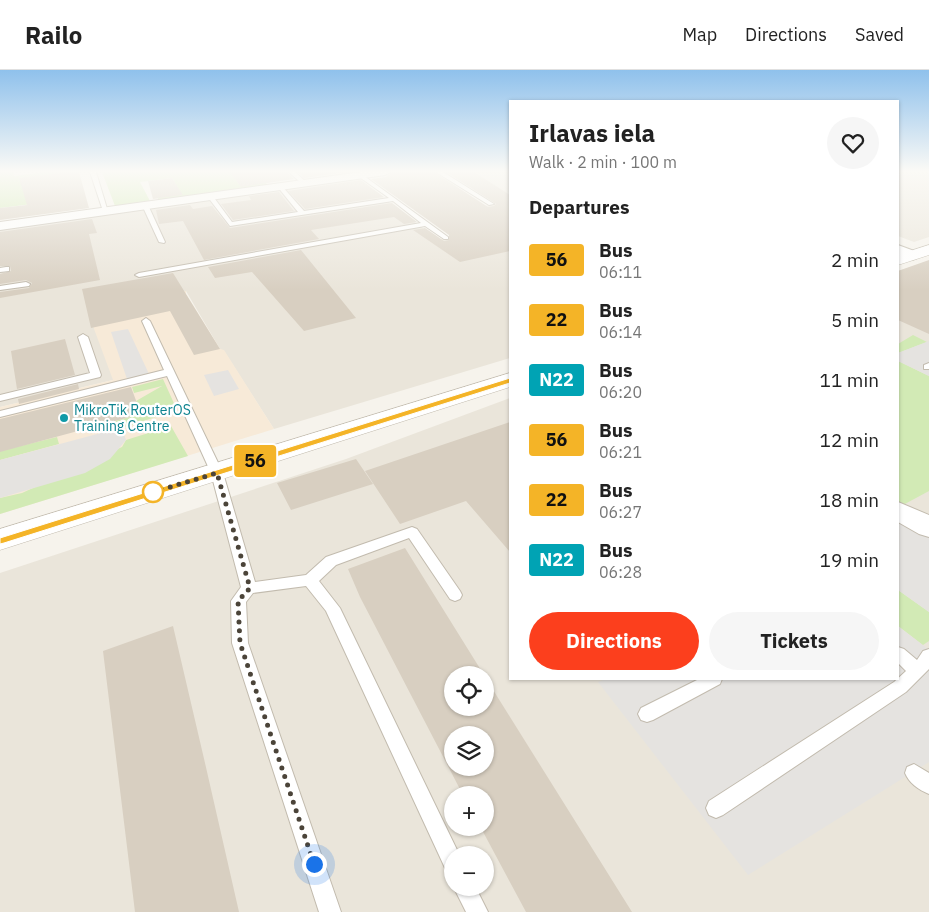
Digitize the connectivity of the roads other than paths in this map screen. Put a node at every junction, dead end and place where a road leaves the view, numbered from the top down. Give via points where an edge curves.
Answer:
1 (104, 211) edge
2 (148, 211) edge
3 (221, 211) edge
4 (313, 211) edge
5 (410, 211) edge
6 (302, 213) joint
7 (426, 224) junction
8 (0, 226) edge
9 (446, 238) dead end
10 (162, 242) dead end
11 (929, 250) edge
12 (902, 255) edge
13 (138, 275) dead end
14 (26, 284) dead end
15 (0, 288) edge
16 (146, 321) dead end
17 (83, 337) dead end
18 (170, 372) junction
19 (509, 380) edge
20 (0, 398) edge
21 (0, 414) edge
22 (217, 473) junction
23 (899, 512) edge
24 (929, 527) edge
25 (0, 540) edge
26 (310, 580) junction
27 (250, 588) junction
28 (455, 596) dead end
29 (899, 655) edge
30 (929, 656) edge
31 (918, 671) junction
32 (712, 680) edge
33 (647, 714) dead end
34 (914, 773) dead end
35 (929, 785) edge
36 (716, 808) dead end
37 (445, 846) edge
38 (469, 896) edge
39 (330, 912) edge
40 (477, 912) edge

1 - 8 street
2 - 10 lane
3 - 6 lane via 230,224
4 - 6 lane
5 - 7 lane
7 - 9 lane
7 - 13 lane
11 - 12 street
14 - 15 lane
16 - 18 lane
17 - 20 lane via 96,375
18 - 21 lane
18 - 22 lane
19 - 22 street
22 - 25 street
22 - 27 lane
23 - 24 street
26 - 27 lane
26 - 28 lane via 331,561 412,532
26 - 37 lane via 332,608
27 - 39 lane via 238,601 240,643
29 - 31 lane
30 - 31 lane
31 - 36 lane via 900,687
32 - 33 lane
34 - 35 lane
38 - 40 lane

